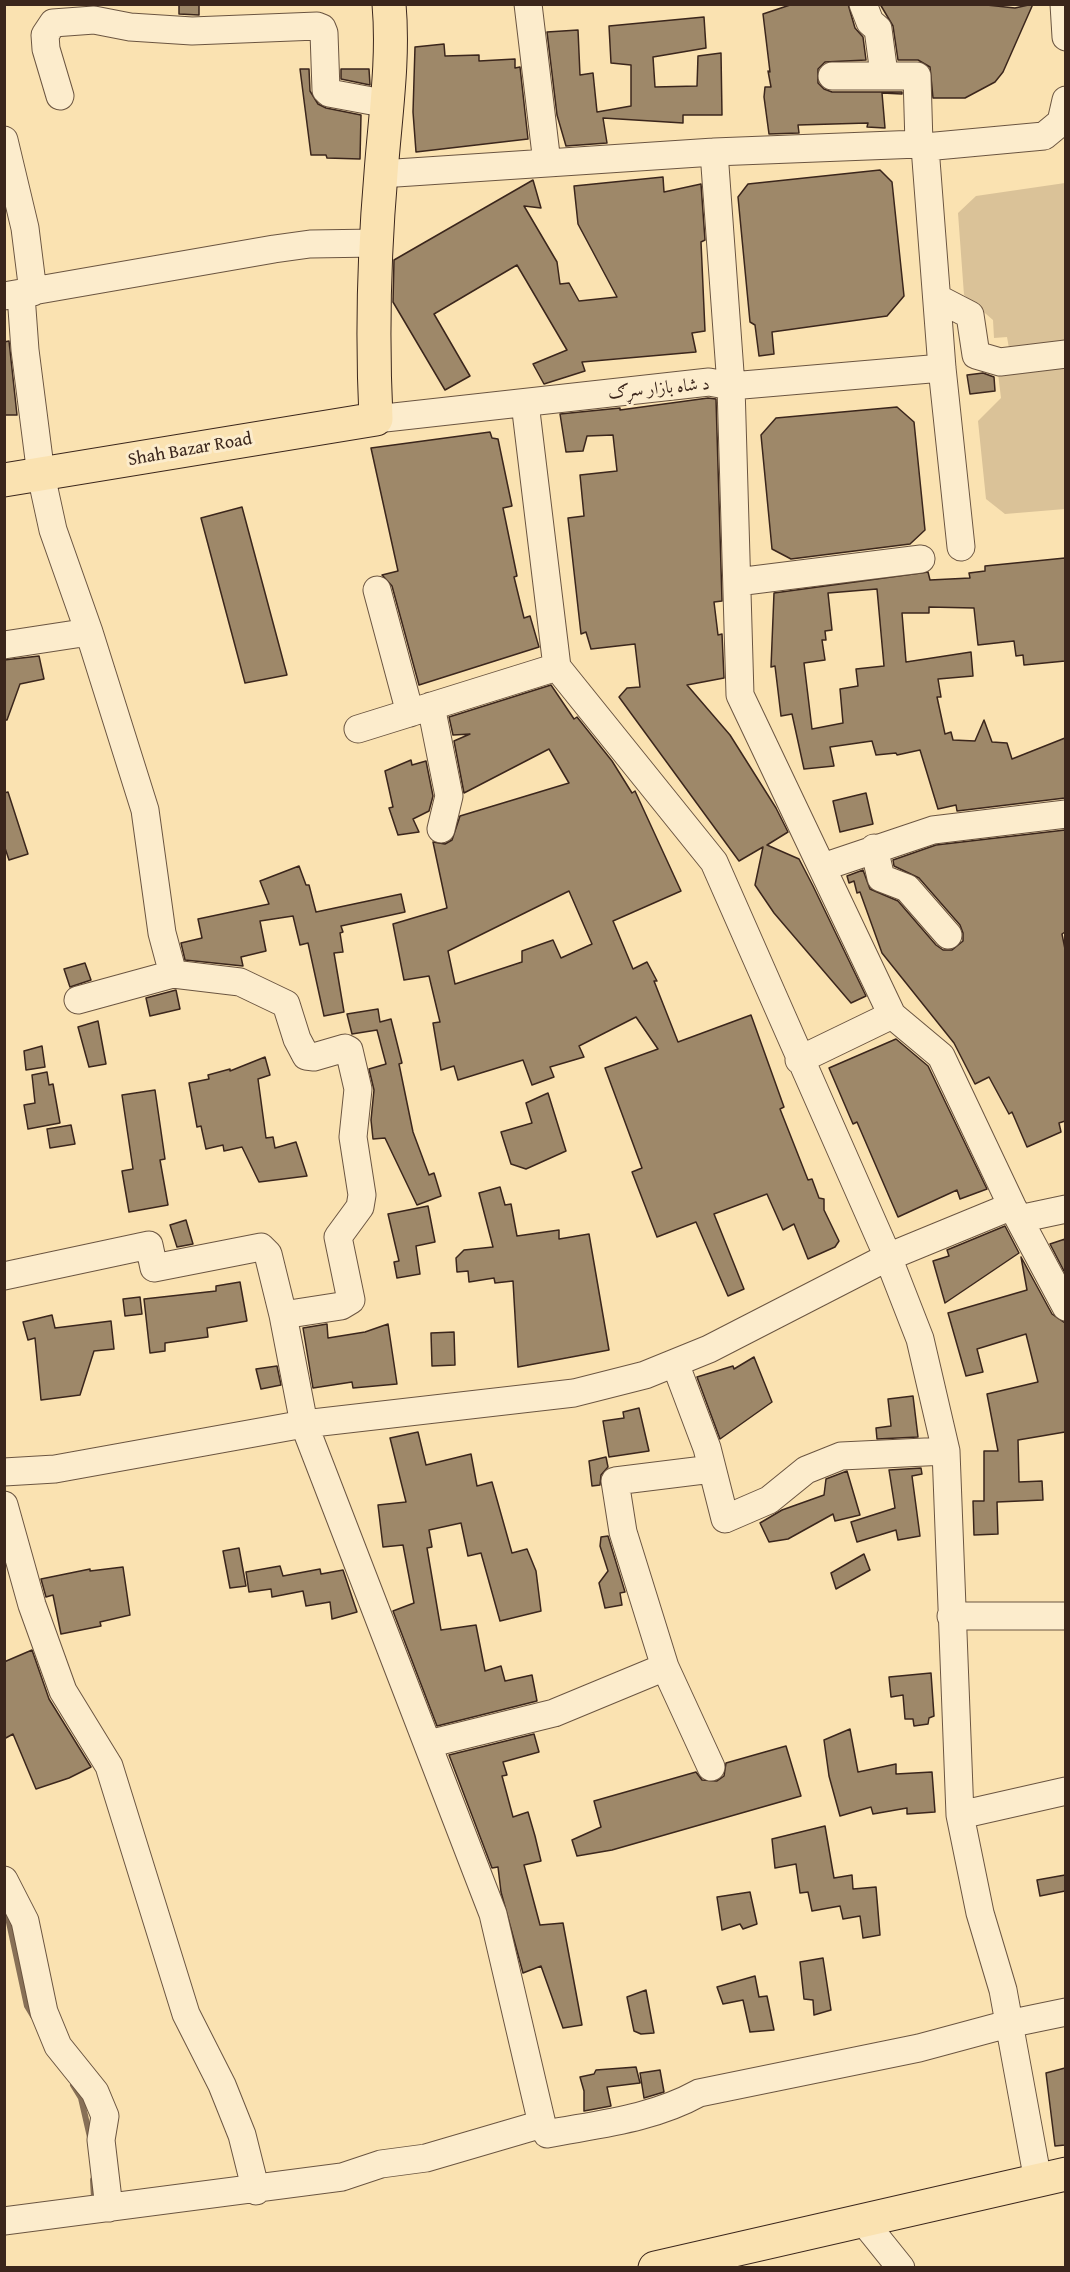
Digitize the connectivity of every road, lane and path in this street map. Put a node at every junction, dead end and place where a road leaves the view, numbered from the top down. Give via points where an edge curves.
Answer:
1 (389, 4) edge
2 (528, 4) edge
3 (863, 4) edge
4 (1064, 4) edge
5 (1065, 37) edge
6 (884, 74) junction
7 (832, 76) dead end
8 (60, 96) dead end
9 (1065, 100) edge
10 (388, 104) junction
11 (4, 140) edge
12 (922, 146) junction
13 (714, 152) junction
14 (547, 163) junction
15 (381, 174) junction
16 (377, 243) junction
17 (20, 294) edge
18 (943, 300) dead end
19 (1065, 354) edge
20 (942, 368) junction
21 (731, 386) junction
22 (525, 403) junction
23 (376, 419) junction
24 (41, 475) junction
25 (4, 480) edge
26 (961, 547) dead end
27 (921, 559) dead end
28 (737, 582) junction
29 (377, 590) dead end
30 (89, 632) junction
31 (4, 645) edge
32 (557, 667) junction
33 (420, 709) junction
34 (358, 729) dead end
35 (1065, 814) edge
36 (441, 829) dead end
37 (874, 848) junction
38 (823, 867) junction
39 (948, 934) dead end
40 (173, 974) junction
41 (78, 1000) dead end
42 (892, 1015) junction
43 (800, 1060) junction
44 (1065, 1209) edge
45 (1016, 1212) junction
46 (888, 1257) junction
47 (4, 1275) edge
48 (1065, 1306) edge
49 (283, 1315) junction
50 (675, 1363) junction
51 (304, 1424) junction
52 (946, 1451) junction
53 (712, 1469) junction
54 (4, 1472) edge
55 (4, 1505) edge
56 (951, 1616) junction
57 (1065, 1616) edge
58 (665, 1667) junction
59 (428, 1744) junction
60 (711, 1767) dead end
61 (1065, 1791) edge
62 (960, 1815) junction
63 (4, 1880) edge
64 (1065, 2012) edge
65 (1008, 2024) junction
66 (542, 2124) junction
67 (1052, 2178) edge
68 (256, 2190) junction
69 (109, 2208) junction
70 (4, 2221) edge
71 (864, 2222) junction
72 (655, 2268) edge
73 (901, 2268) edge

1 - 10 main road
2 - 14 street
3 - 6 street via 870,22 878,29
4 - 5 street
6 - 7 street
6 - 12 street via 917,76
8 - 10 street via 45,35 53,23 94,20 192,31 317,26 324,33 326,90
9 - 12 street via 1061,122 1044,136
10 - 15 main road
11 - 17 street via 25,228
12 - 13 street
12 - 20 street
13 - 14 street
13 - 21 street
14 - 15 street
15 - 16 main road
16 - 17 street via 274,249
16 - 23 main road via 373,357
17 - 24 street
18 - 19 street via 970,315 976,355 1000,362
20 - 21 street, د شاه بازار سړګ
20 - 26 street
21 - 22 street, د شاه بازار سړګ via 709,382
21 - 28 street
22 - 23 street, د شاه بازار سړګ
22 - 32 street
23 - 24 main road, Shah Bazar Road
24 - 25 main road, Shah Bazar Road
24 - 30 street via 53,530
27 - 28 street
28 - 38 street via 740,695
29 - 33 street
30 - 31 street
30 - 40 street via 145,810 162,933
32 - 33 street
32 - 43 street via 714,862
33 - 34 street
33 - 36 street via 448,796
35 - 37 street via 933,830
37 - 38 street
37 - 39 street via 881,878 907,888
38 - 42 street
40 - 41 street
40 - 49 street via 240,982 286,1004 306,1056 349,1050 358,1089 353,1137 362,1196 360,1207 338,1237 351,1300 342,1306
42 - 43 street
42 - 45 street via 940,1056
43 - 46 street
44 - 45 street
45 - 46 street
45 - 48 street
46 - 50 street
46 - 52 street via 920,1339
47 - 49 street via 149,1245 154,1268 261,1246 268,1254
49 - 51 street
50 - 51 street via 574,1393
50 - 53 street
51 - 54 street via 55,1469
51 - 59 street
52 - 53 street via 841,1456 806,1470 769,1500 725,1519
52 - 56 street
53 - 58 street via 615,1481 623,1532
55 - 68 street via 32,1605 63,1690 109,1766 186,2014 242,2135
56 - 57 street
56 - 62 street
58 - 59 street via 554,1713
58 - 60 street
59 - 66 street via 492,1914
61 - 62 street
62 - 65 street
63 - 69 street via 25,1921 44,2012 58,2046 95,2092 105,2116 100,2140
64 - 65 street
65 - 66 street via 919,2048 699,2094 641,2117 547,2134
65 - 67 street
66 - 68 street via 426,2158 381,2164 342,2177
67 - 71 main road
68 - 69 street
69 - 70 street
71 - 72 main road
71 - 73 street

